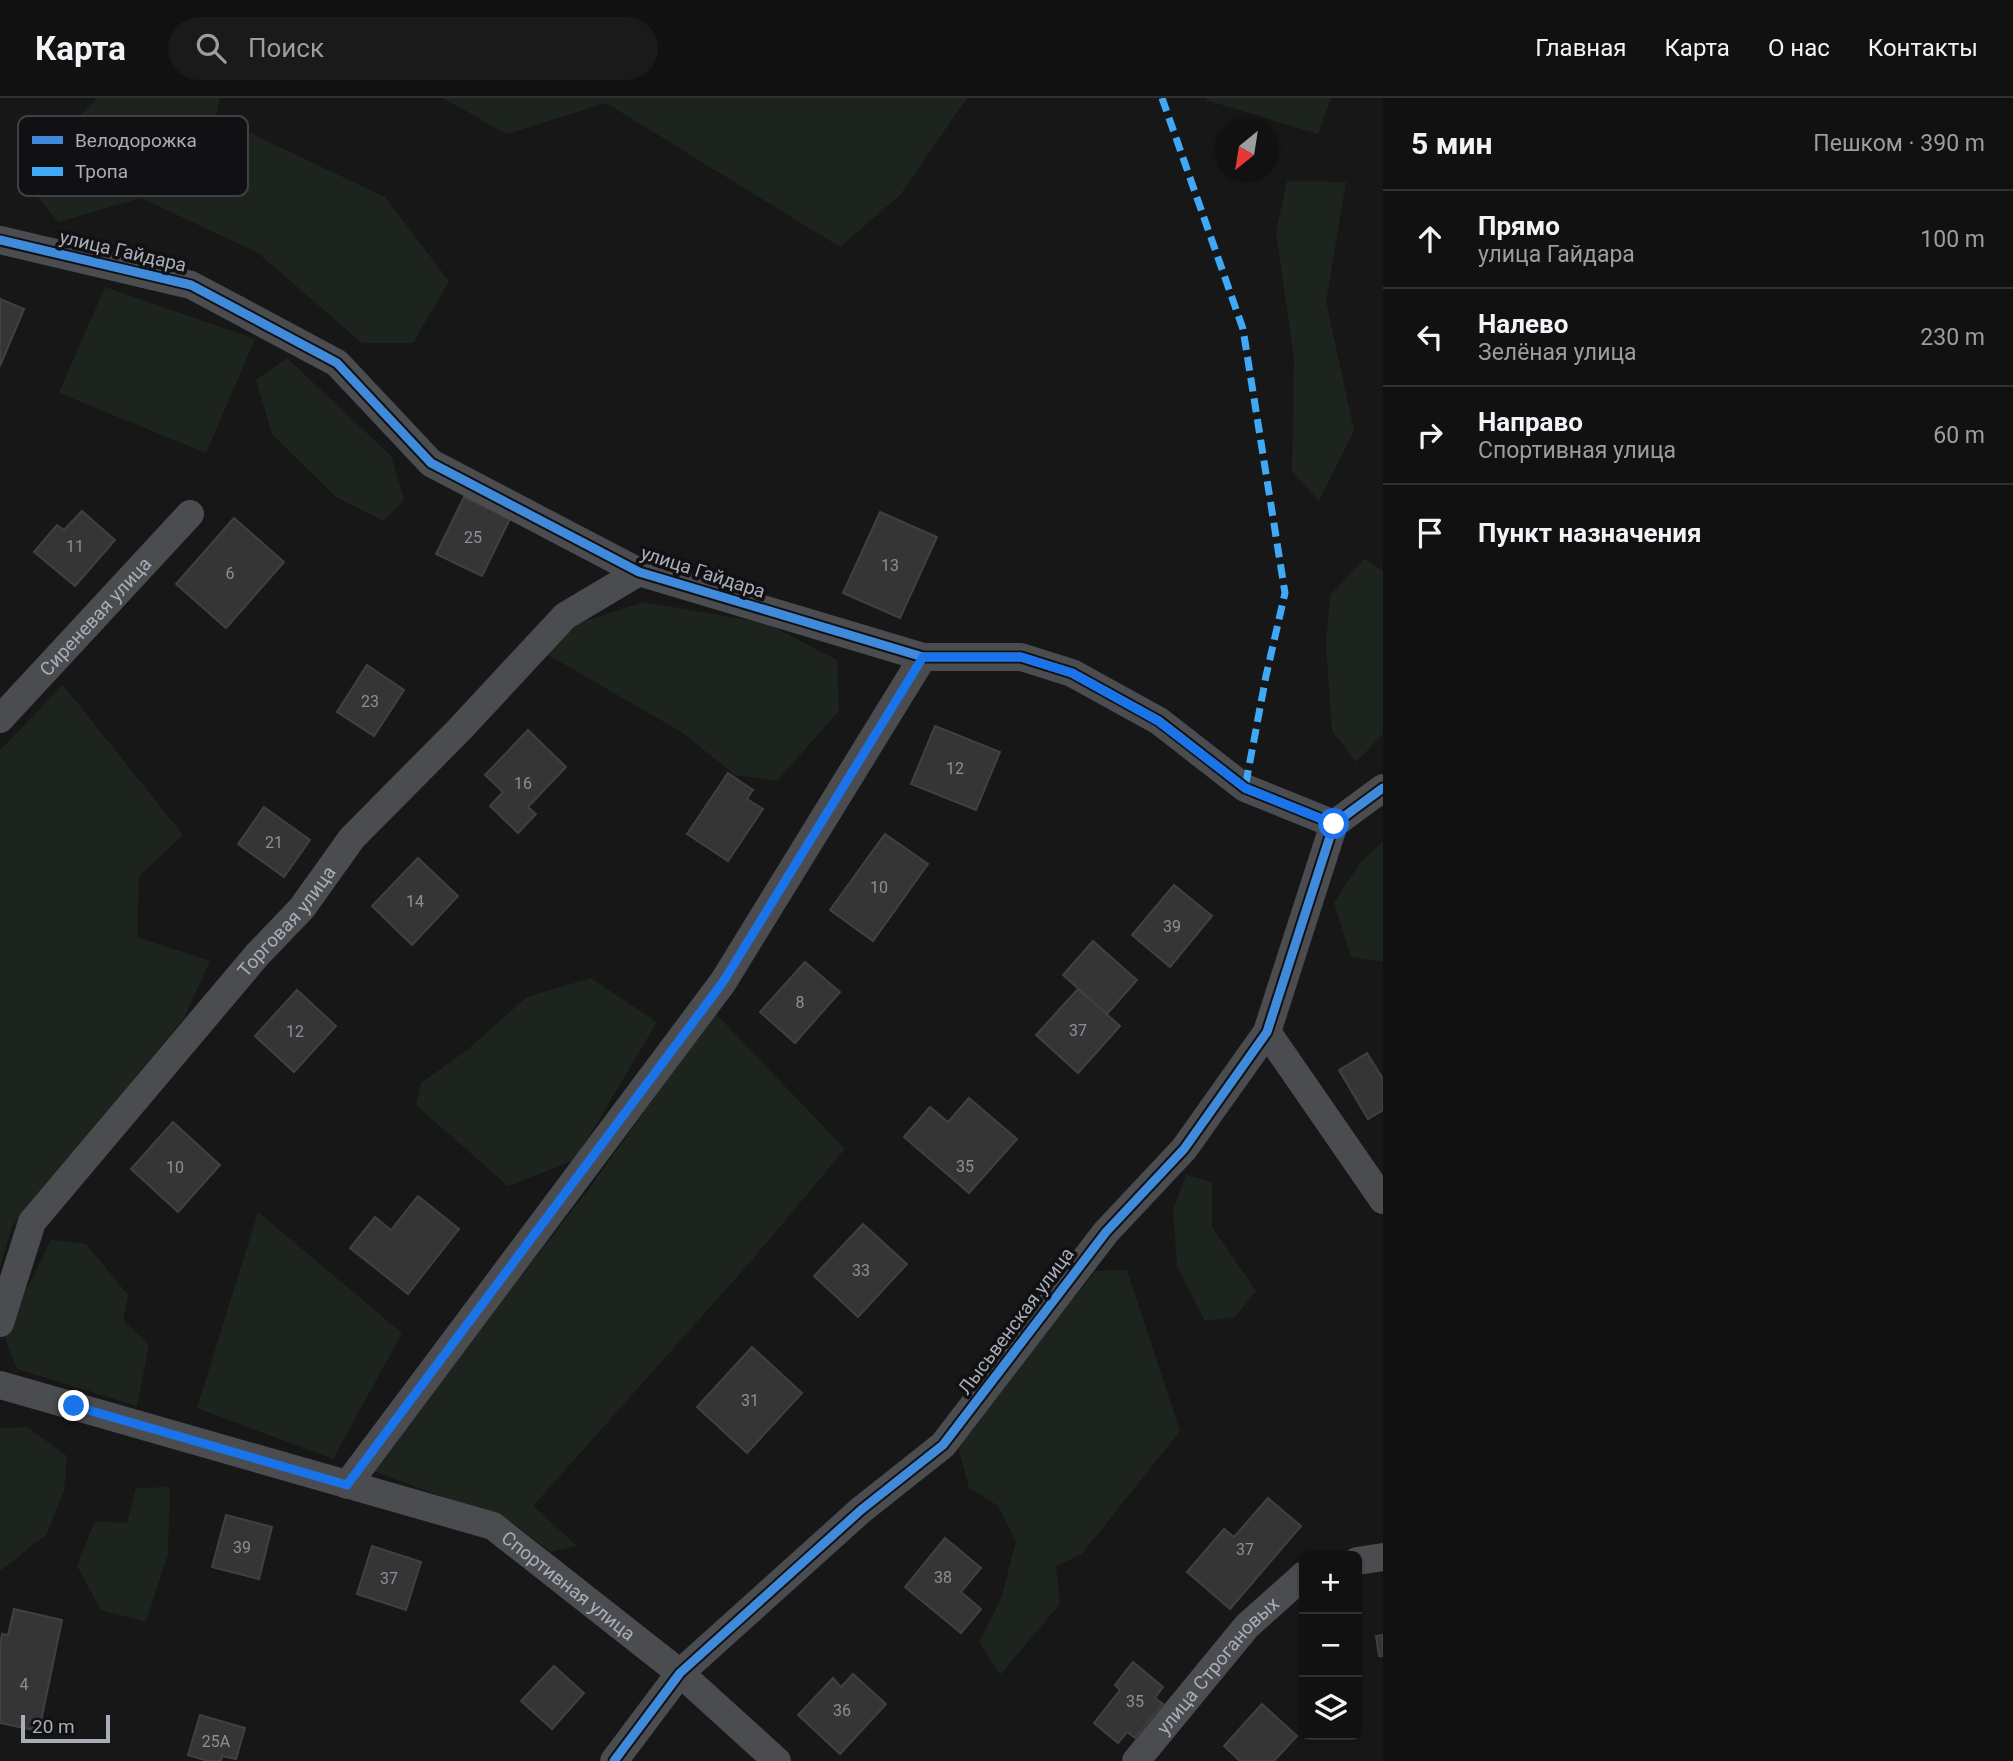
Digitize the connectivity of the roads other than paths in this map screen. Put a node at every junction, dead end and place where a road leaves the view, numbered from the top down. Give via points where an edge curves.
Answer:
1 (0, 240) edge
2 (190, 513) dead end
3 (639, 572) junction
4 (923, 657) junction
5 (0, 719) edge
6 (1383, 788) edge
7 (1334, 824) junction
8 (1267, 1032) junction
9 (1383, 1200) edge
10 (0, 1323) edge
11 (0, 1385) edge
12 (347, 1485) junction
13 (1383, 1557) edge
14 (1362, 1560) edge
15 (1299, 1579) edge
16 (680, 1673) junction
17 (614, 1761) edge
18 (777, 1761) edge
19 (1136, 1761) edge

1 - 3 street, улица Гайдара via 191,285 337,363 431,463
2 - 5 street, Сиреневая улица
3 - 4 street, улица Гайдара
3 - 10 street, Торговая улица via 565,616 352,838 302,908 32,1222
4 - 7 street, улица Гайдара via 1021,657 1072,673 1158,721 1245,788
4 - 12 street via 723,982
6 - 7 street
7 - 8 street, Лысьвенская улица
8 - 9 street
8 - 16 street, Лысьвенская улица via 1184,1149 1107,1232 943,1445 861,1510
11 - 12 street, Спортивная улица
12 - 16 street, Спортивная улица via 493,1526
13 - 14 street
15 - 19 street, улица Строгановых via 1247,1626
16 - 17 street, Лысьвенская улица
16 - 18 street, Спортивная улица

